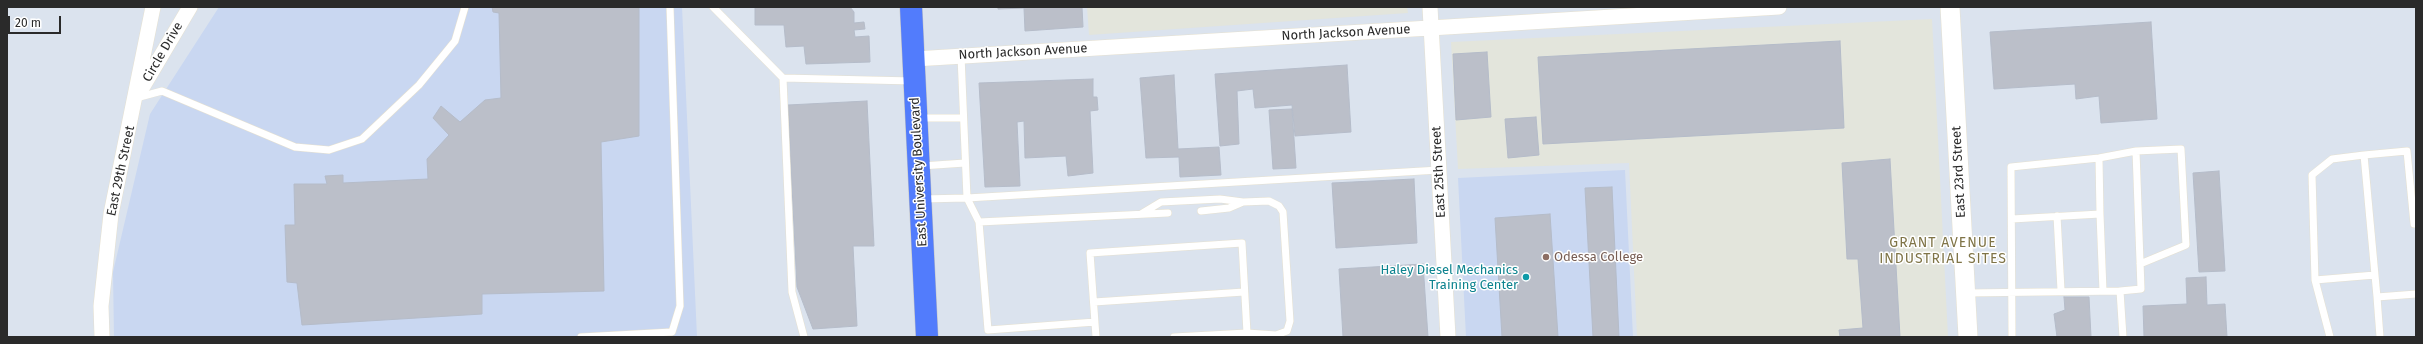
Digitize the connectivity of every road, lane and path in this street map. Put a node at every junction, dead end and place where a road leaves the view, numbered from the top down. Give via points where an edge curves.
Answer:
1 (154, 7) edge
2 (190, 7) edge
3 (465, 7) edge
4 (670, 7) edge
5 (713, 7) edge
6 (911, 7) edge
7 (1430, 7) edge
8 (1779, 7) edge
9 (1950, 7) edge
10 (1431, 28) junction
11 (961, 56) junction
12 (914, 59) junction
13 (783, 78) junction
14 (915, 81) junction
15 (136, 98) junction
16 (916, 118) junction
17 (964, 118) junction
18 (2136, 151) junction
19 (2364, 155) junction
20 (2098, 158) junction
21 (965, 163) junction
22 (919, 166) junction
23 (1439, 170) junction
24 (967, 198) junction
25 (920, 199) junction
26 (1243, 202) junction
27 (1202, 211) dead end
28 (1168, 213) dead end
29 (1141, 214) junction
30 (2100, 214) junction
31 (2057, 216) junction
32 (2012, 219) junction
33 (979, 222) junction
34 (2416, 224) edge
35 (2140, 264) junction
36 (2375, 275) junction
37 (2315, 280) junction
38 (2061, 290) junction
39 (2103, 291) junction
40 (2120, 291) junction
41 (1244, 292) junction
42 (2012, 292) junction
43 (1965, 293) junction
44 (2416, 294) edge
45 (2377, 297) junction
46 (1094, 302) junction
47 (1095, 322) junction
48 (987, 333) edge
49 (1247, 333) junction
50 (1212, 336) edge
51 (102, 337) edge
52 (581, 337) edge
53 (804, 337) edge
54 (927, 337) edge
55 (1096, 337) edge
56 (1174, 337) edge
57 (1448, 337) edge
58 (1968, 337) edge
59 (2012, 337) edge
60 (2123, 337) edge
61 (2330, 337) edge
62 (2380, 337) edge

1 - 15 street, East 29th Street
2 - 15 street, Circle Drive
3 - 15 lane via 455,41 419,85 362,139 329,150 295,147 162,91
4 - 52 lane via 680,306 672,332
5 - 13 lane
6 - 12 main road, East University Boulevard
7 - 10 street, East 25th Street
8 - 10 street, North Jackson Avenue
9 - 43 street, East 23rd Street
10 - 11 street, North Jackson Avenue
10 - 23 street, East 25th Street
11 - 12 street, North Jackson Avenue
11 - 17 lane
12 - 14 main road, East University Boulevard
13 - 14 lane
13 - 53 lane via 792,292
14 - 16 main road, East University Boulevard
15 - 51 street, East 29th Street via 111,214 101,306
16 - 17 lane
16 - 22 main road, East University Boulevard
17 - 21 lane
18 - 20 lane
18 - 35 lane
18 - 35 lane via 2181,149 2186,245
19 - 34 lane via 2407,151
19 - 36 lane
19 - 37 lane via 2332,159 2312,175
20 - 30 lane
20 - 32 lane via 2011,167
21 - 22 lane
21 - 24 lane
22 - 25 main road, East University Boulevard
23 - 24 lane
23 - 57 street, East 25th Street
24 - 25 lane
24 - 33 lane
25 - 54 main road, East University Boulevard
26 - 27 lane via 1229,208
26 - 29 lane via 1220,199 1161,202
26 - 49 lane via 1269,201 1283,212 1290,321 1287,331 1276,335
28 - 29 lane
29 - 33 lane
30 - 31 lane
30 - 39 lane
31 - 32 lane
31 - 38 lane
32 - 42 lane
33 - 48 lane
35 - 40 lane via 2141,289
36 - 37 lane
36 - 45 lane
37 - 61 lane
38 - 39 lane
38 - 42 lane
39 - 40 lane
40 - 60 lane
41 - 46 lane
41 - 46 lane via 1242,242 1090,253
41 - 49 lane
42 - 43 lane
42 - 59 lane
43 - 58 street, East 23rd Street
44 - 45 lane
45 - 62 lane
46 - 47 lane
47 - 48 lane
47 - 55 lane
49 - 50 lane
50 - 56 lane

